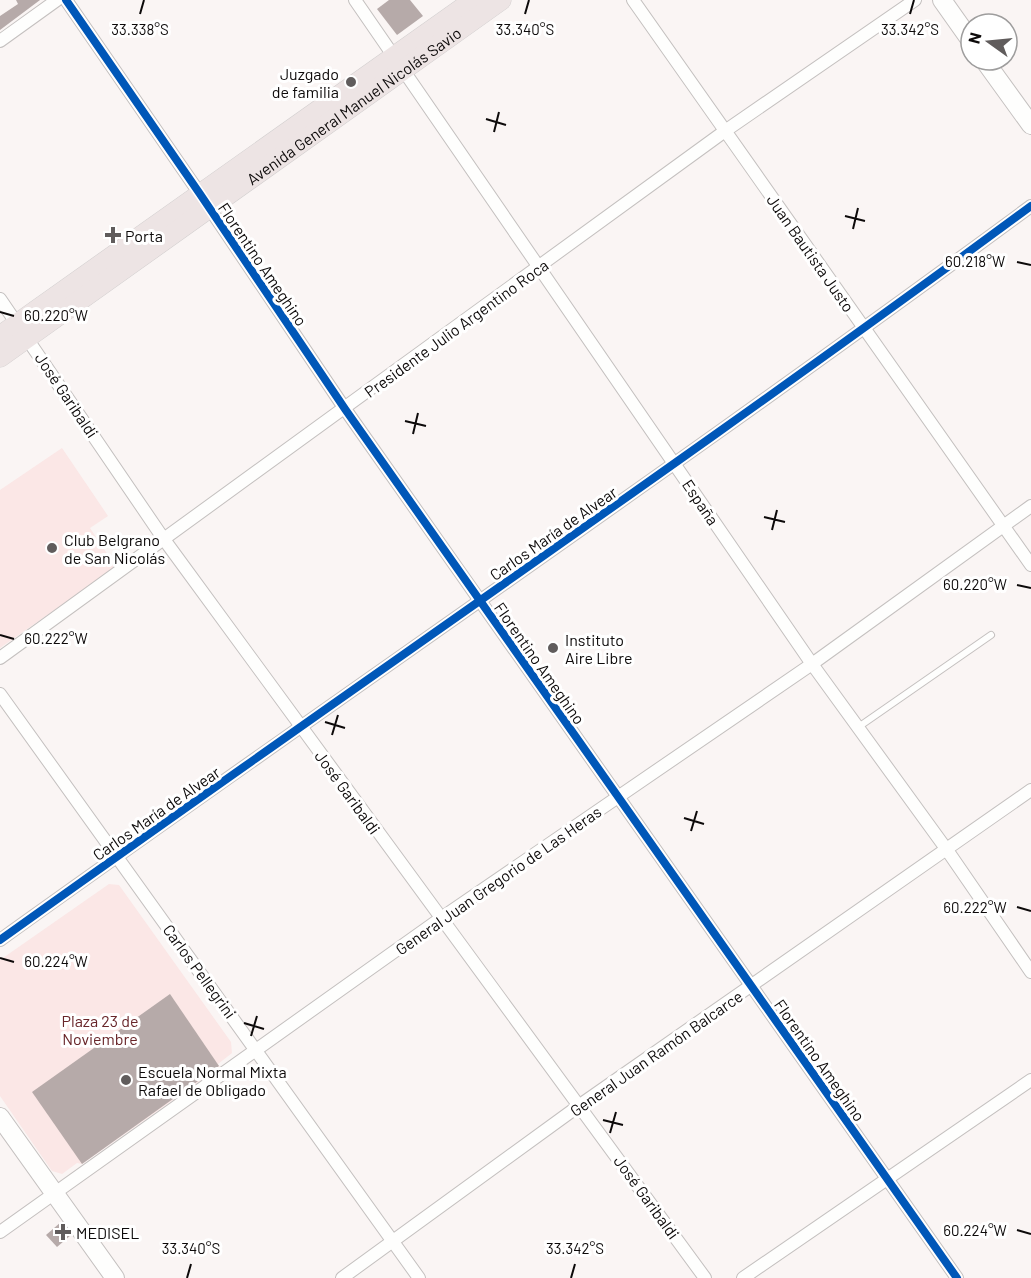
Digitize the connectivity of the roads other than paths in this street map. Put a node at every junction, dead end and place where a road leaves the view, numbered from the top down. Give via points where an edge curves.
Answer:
1 (57, 0) edge
2 (66, 0) edge
3 (355, 0) edge
4 (474, 0) edge
5 (501, 0) edge
6 (633, 0) edge
7 (915, 0) edge
8 (942, 0) edge
9 (959, 24) edge
10 (0, 41) edge
11 (399, 63) junction
12 (993, 72) edge
13 (1031, 125) edge
14 (725, 131) junction
15 (205, 201) junction
16 (1031, 206) edge
17 (540, 267) junction
18 (0, 299) edge
19 (865, 329) junction
20 (23, 330) junction
21 (0, 336) edge
22 (0, 357) edge
23 (345, 409) junction
24 (676, 464) junction
25 (1031, 506) edge
26 (1005, 527) junction
27 (163, 538) junction
28 (1031, 565) edge
29 (480, 600) junction
30 (991, 635) dead end
31 (0, 658) edge
32 (812, 664) junction
33 (0, 694) edge
34 (301, 727) junction
35 (857, 729) junction
36 (1031, 790) edge
37 (617, 797) junction
38 (947, 850) junction
39 (117, 856) junction
40 (440, 919) junction
41 (0, 940) edge
42 (1031, 972) edge
43 (751, 987) junction
44 (256, 1050) junction
45 (1031, 1080) edge
46 (580, 1104) junction
47 (0, 1117) edge
48 (887, 1179) junction
49 (55, 1193) junction
50 (0, 1232) edge
51 (393, 1242) junction
52 (115, 1278) edge
53 (342, 1278) edge
54 (419, 1278) edge
55 (705, 1278) edge
56 (743, 1278) edge
57 (957, 1278) edge

1 - 10 street
2 - 15 street, Florentino Ameghino
3 - 11 street, España
4 - 11 main road, Avenida General Manuel Nicolás Savio
5 - 11 main road, Avenida General Manuel Nicolás Savio
6 - 14 street, Juan Bautista Justo
7 - 14 street, Presidente Julio Argentino Roca
8 - 9 street
11 - 15 main road, Avenida General Manuel Nicolás Savio
11 - 17 street, España
12 - 13 street
14 - 17 street, Presidente Julio Argentino Roca
14 - 19 street, Juan Bautista Justo
15 - 20 main road, Avenida General Manuel Nicolás Savio
15 - 23 street, Florentino Ameghino
16 - 19 street, Carlos María de Alvear
17 - 23 street, Presidente Julio Argentino Roca
17 - 24 street, España
18 - 20 street, José Garibaldi
19 - 24 street, Carlos María de Alvear
19 - 26 street, Juan Bautista Justo
20 - 21 main road, Avenida General Manuel Nicolás Savio
20 - 22 main road, Avenida General Manuel Nicolás Savio
20 - 27 street, José Garibaldi
23 - 27 street, Presidente Julio Argentino Roca
23 - 29 street, Florentino Ameghino
24 - 29 street, Carlos María de Alvear
24 - 32 street, España
25 - 26 street, General Juan Gregorio de Las Heras
26 - 28 street, Juan Bautista Justo
26 - 32 street, General Juan Gregorio de Las Heras
27 - 31 street, Presidente Julio Argentino Roca
27 - 34 street, José Garibaldi
29 - 34 street, Carlos María de Alvear
29 - 37 street, Florentino Ameghino
30 - 35 lane
32 - 35 street, España
32 - 37 street, General Juan Gregorio de Las Heras
33 - 39 street, Carlos Pellegrini
34 - 39 street, Carlos María de Alvear
34 - 40 street, José Garibaldi
35 - 38 street, España
36 - 38 street, General Juan Ramón Balcarce
37 - 40 street, General Juan Gregorio de Las Heras
37 - 43 street, Florentino Ameghino
38 - 42 street, España
38 - 43 street, General Juan Ramón Balcarce
39 - 41 street, Carlos María de Alvear
39 - 44 street, Carlos Pellegrini
40 - 44 street, General Juan Gregorio de Las Heras
40 - 46 street, José Garibaldi
43 - 46 street, General Juan Ramón Balcarce
43 - 48 street, Florentino Ameghino
44 - 49 street, General Juan Gregorio de Las Heras
44 - 51 street, Carlos Pellegrini
45 - 48 street
46 - 51 street, General Juan Ramón Balcarce
46 - 55 street, José Garibaldi
47 - 49 street
48 - 56 street
48 - 57 street, Florentino Ameghino
49 - 50 street, General Juan Gregorio de Las Heras
49 - 52 street
51 - 53 street, General Juan Ramón Balcarce
51 - 54 street, Carlos Pellegrini

